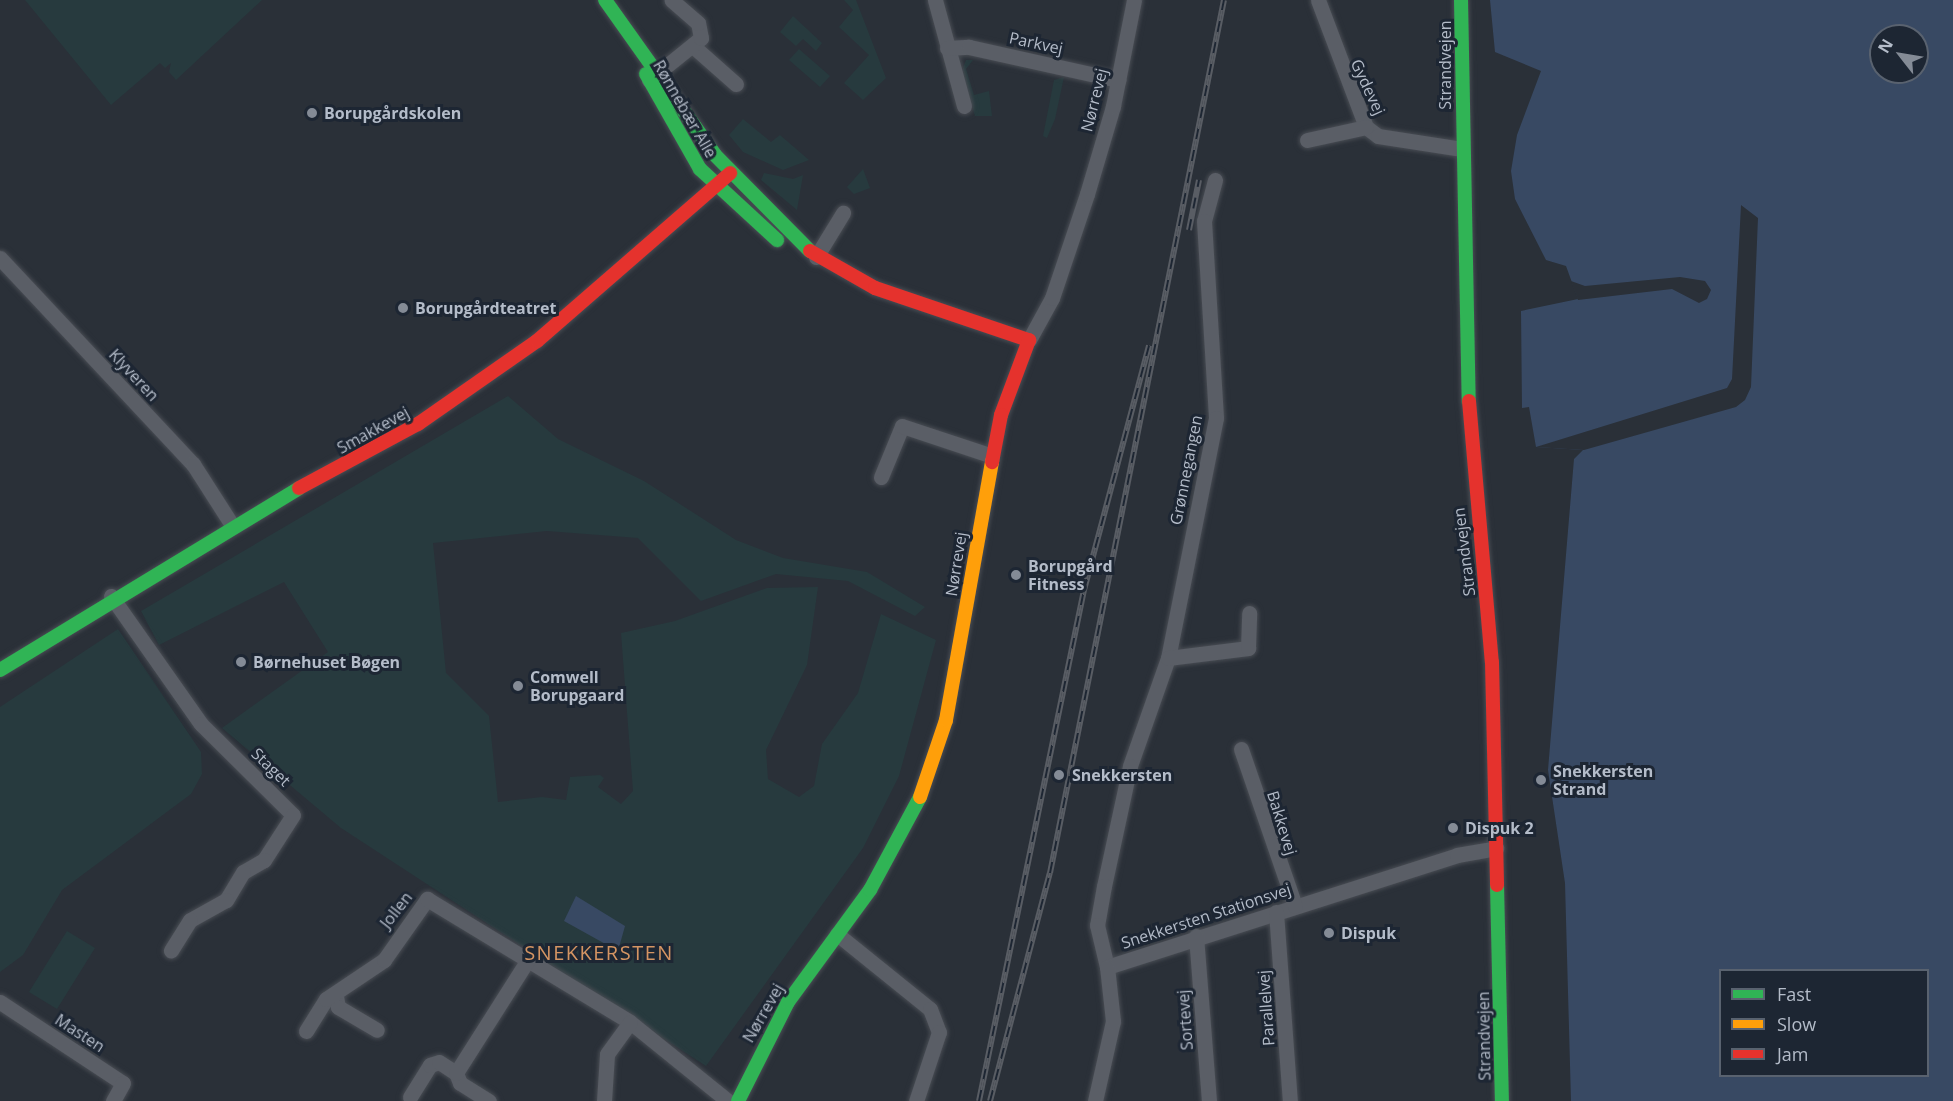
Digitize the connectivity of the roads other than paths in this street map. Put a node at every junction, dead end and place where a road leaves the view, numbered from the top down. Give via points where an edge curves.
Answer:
1 (604, 0) edge
2 (672, 0) edge
3 (935, 0) edge
4 (1134, 0) edge
5 (1318, 0) edge
6 (1461, 0) edge
7 (694, 47) junction
8 (946, 48) junction
9 (655, 77) junction
10 (1118, 80) junction
11 (736, 84) dead end
12 (964, 106) dead end
13 (1366, 127) junction
14 (1307, 140) dead end
15 (1462, 149) junction
16 (730, 173) junction
17 (1215, 180) dead end
18 (716, 186) junction
19 (843, 213) dead end
20 (816, 257) junction
21 (0, 258) edge
22 (1029, 340) junction
23 (992, 456) junction
24 (881, 477) dead end
25 (231, 525) junction
26 (111, 596) junction
27 (1249, 613) dead end
28 (1168, 658) junction
29 (0, 670) edge
30 (1150, 717) joint
31 (1240, 749) dead end
32 (1496, 848) junction
33 (1295, 906) junction
34 (1276, 912) junction
35 (837, 934) junction
36 (1196, 936) junction
37 (171, 950) dead end
38 (527, 961) junction
39 (1107, 967) junction
40 (336, 996) junction
41 (0, 1002) edge
42 (630, 1022) junction
43 (377, 1030) dead end
44 (306, 1031) dead end
45 (456, 1073) junction
46 (410, 1097) dead end
47 (113, 1101) edge
48 (489, 1101) edge
49 (604, 1101) edge
50 (728, 1101) edge
51 (738, 1101) edge
52 (916, 1101) edge
53 (1095, 1101) edge
54 (1209, 1101) edge
55 (1290, 1101) edge
56 (1502, 1101) edge

1 - 9 main road, Rønnebær Alle
2 - 7 street via 702,30
3 - 8 street
4 - 10 street, Nørrevej
5 - 13 street, Gydevej via 1336,60
6 - 15 main road, Strandvejen
7 - 9 street
7 - 11 street
8 - 10 street, Parkvej via 969,47
8 - 12 street
9 - 16 main road, Rønnebær Alle
9 - 18 main road, Rønnebær Alle via 681,140
10 - 22 street, Nørrevej via 1068,253
13 - 14 street
13 - 15 street, Gydevej via 1378,136
15 - 32 main road, Strandvejen via 1468,419 1492,662
16 - 18 main road, Smakkevej
16 - 20 main road, Rønnebær Alle
17 - 28 street, Grønnegangen via 1204,222 1216,418
18 - 20 main road, Rønnebær Alle via 775,239 795,252
18 - 25 main road, Smakkevej via 496,370 418,424
19 - 20 street
20 - 22 main road, Rønnebær Alle via 875,288
21 - 25 street, Klyveren via 194,464
22 - 23 main road, Nørrevej
23 - 24 street via 902,426
23 - 35 main road, Nørrevej via 962,640 935,758 894,848
25 - 26 main road, Smakkevej
26 - 29 main road, Smakkevej
26 - 37 street, Staget via 201,724 293,815 264,860 243,872 226,900 190,920
27 - 28 street via 1248,648
28 - 30 street, Grønnegangen
30 - 39 street, Snekkersten Stationsvej via 1130,766 1097,925
31 - 33 street, Bakkevej
32 - 33 street, Snekkersten Stationsvej
32 - 56 main road, Strandvejen
33 - 34 street, Snekkersten Stationsvej
34 - 36 street, Snekkersten Stationsvej
34 - 55 street, Parallelvej
35 - 51 main road, Nørrevej via 788,1002
35 - 52 street via 930,1009 939,1032
36 - 39 street, Snekkersten Stationsvej
36 - 54 street, Sortevej
38 - 40 street, Jollen via 427,899 384,960 356,974
38 - 42 street, Jollen
38 - 45 street
39 - 53 street via 1113,1021
40 - 43 street via 338,1007
40 - 44 street, Jollen via 326,999
41 - 47 street, Masten via 123,1083
42 - 49 street via 607,1054
42 - 50 street, Jollen
45 - 46 street via 438,1062 430,1065
45 - 48 street via 460,1083

